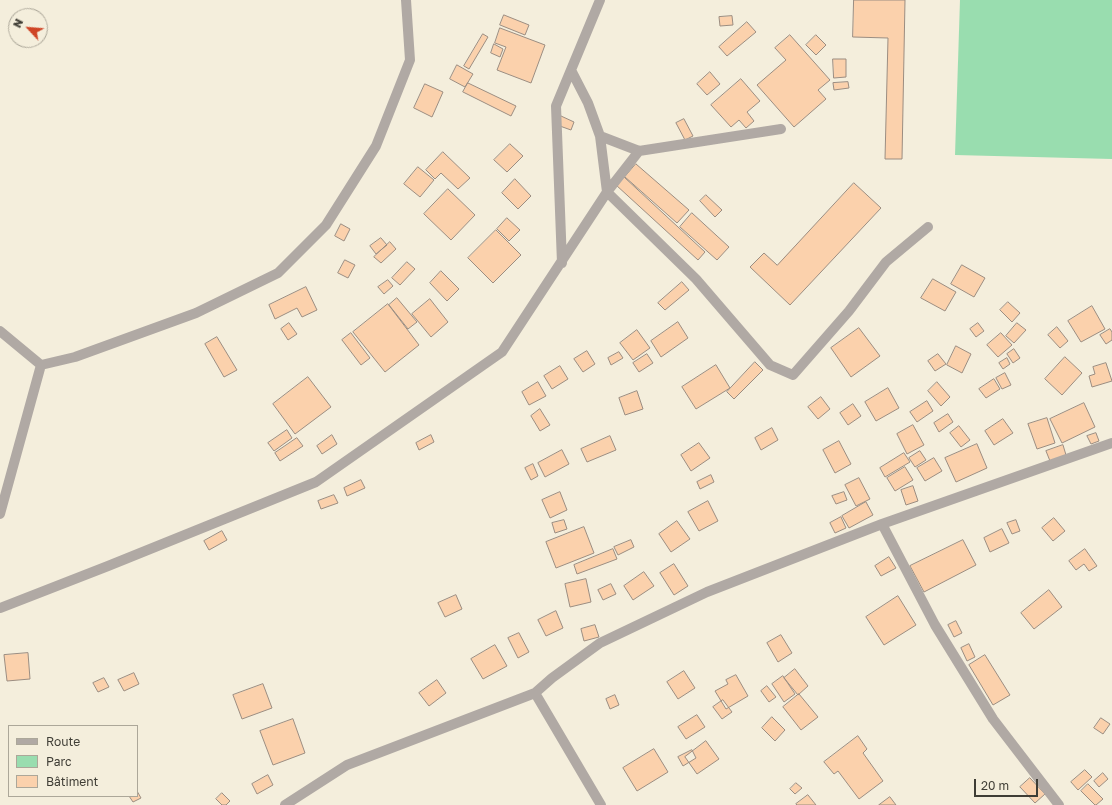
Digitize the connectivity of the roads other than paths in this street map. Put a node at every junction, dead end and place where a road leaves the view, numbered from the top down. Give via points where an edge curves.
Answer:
1 (406, 0) edge
2 (600, 0) edge
3 (571, 70) junction
4 (781, 129) dead end
5 (600, 136) junction
6 (640, 151) junction
7 (607, 192) junction
8 (928, 227) dead end
9 (562, 264) junction
10 (0, 331) edge
11 (41, 365) junction
12 (1112, 443) edge
13 (0, 514) edge
14 (882, 524) junction
15 (0, 608) edge
16 (535, 693) junction
17 (285, 805) edge
18 (601, 805) edge
19 (1059, 805) edge

1 - 11 street via 410,60 376,146 326,225 278,273 196,313 75,356
2 - 3 street
3 - 5 street via 588,102
3 - 9 street via 556,106
4 - 6 street
5 - 6 street
5 - 7 street
6 - 7 street
7 - 8 street via 696,278 770,365 793,375 849,311 886,262
7 - 9 street
9 - 15 street via 502,352 316,482
10 - 11 street
11 - 13 street
12 - 14 street
14 - 16 street via 707,592 600,643
14 - 19 street via 935,625 993,719
16 - 17 street via 347,765
16 - 18 street

